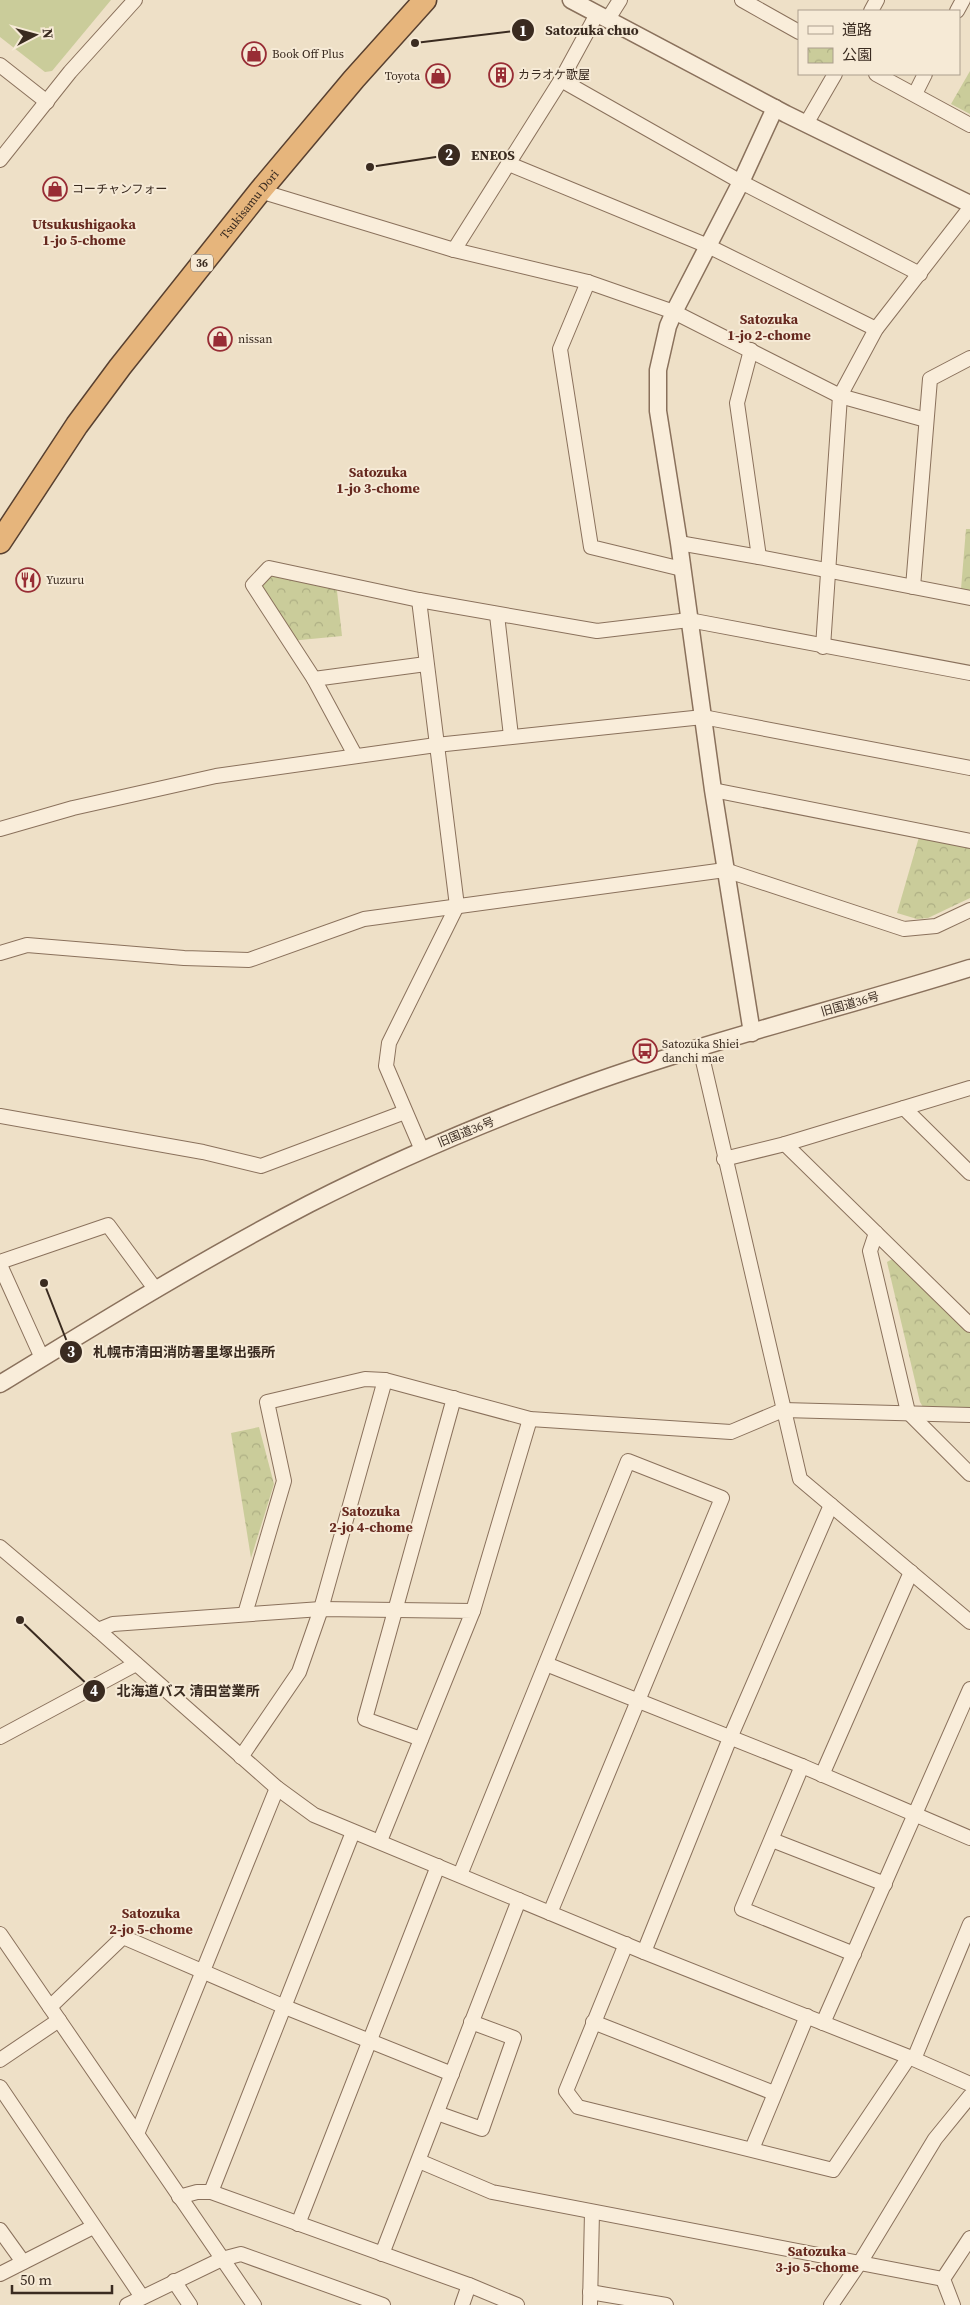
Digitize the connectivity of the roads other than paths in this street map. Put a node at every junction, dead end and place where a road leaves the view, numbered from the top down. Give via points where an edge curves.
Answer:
1 (136, 0) edge
2 (425, 0) edge
3 (571, 0) edge
4 (620, 0) edge
5 (742, 0) edge
6 (603, 16) junction
7 (798, 31) edge
8 (0, 65) edge
9 (833, 75) edge
10 (878, 75) edge
11 (924, 75) edge
12 (561, 80) junction
13 (915, 94) junction
14 (47, 102) junction
15 (775, 108) junction
16 (806, 124) junction
17 (970, 124) edge
18 (0, 160) edge
19 (509, 164) junction
20 (741, 182) junction
21 (260, 191) junction
22 (970, 206) edge
23 (708, 246) junction
24 (454, 250) junction
25 (920, 274) junction
26 (588, 282) junction
27 (674, 312) junction
28 (876, 329) junction
29 (751, 350) junction
30 (970, 358) edge
31 (840, 396) junction
32 (926, 420) junction
33 (0, 542) edge
34 (679, 544) junction
35 (759, 557) junction
36 (682, 569) junction
37 (828, 571) junction
38 (913, 587) junction
39 (970, 598) edge
40 (419, 600) junction
41 (497, 614) junction
42 (689, 620) junction
43 (823, 647) junction
44 (426, 664) junction
45 (970, 673) edge
46 (314, 679) junction
47 (703, 717) junction
48 (511, 736) junction
49 (436, 745) junction
50 (355, 756) junction
51 (970, 768) edge
52 (713, 790) junction
53 (0, 829) edge
54 (970, 841) edge
55 (725, 870) junction
56 (457, 906) junction
57 (970, 910) edge
58 (0, 952) edge
59 (970, 968) edge
60 (752, 1033) junction
61 (700, 1048) junction
62 (970, 1088) edge
63 (904, 1108) junction
64 (405, 1112) junction
65 (0, 1116) edge
66 (785, 1144) junction
67 (422, 1150) junction
68 (724, 1159) junction
69 (970, 1173) edge
70 (876, 1233) junction
71 (0, 1263) edge
72 (156, 1290) junction
73 (970, 1324) edge
74 (42, 1358) junction
75 (386, 1380) junction
76 (0, 1384) edge
77 (454, 1398) junction
78 (783, 1410) junction
79 (908, 1412) junction
80 (970, 1415) edge
81 (530, 1419) junction
82 (970, 1474) edge
83 (831, 1505) junction
84 (0, 1547) edge
85 (911, 1572) junction
86 (321, 1609) junction
87 (396, 1610) junction
88 (473, 1611) junction
89 (245, 1614) junction
90 (970, 1622) edge
91 (98, 1630) junction
92 (136, 1664) junction
93 (546, 1664) junction
94 (970, 1689) edge
95 (636, 1702) junction
96 (0, 1737) edge
97 (730, 1738) junction
98 (421, 1739) junction
99 (242, 1757) junction
100 (802, 1766) junction
101 (822, 1775) junction
102 (277, 1788) junction
103 (915, 1814) junction
104 (353, 1832) junction
105 (970, 1838) edge
106 (380, 1840) junction
107 (772, 1840) junction
108 (438, 1866) junction
109 (460, 1875) junction
110 (885, 1884) junction
111 (519, 1900) junction
112 (550, 1913) junction
113 (970, 1924) edge
114 (0, 1934) edge
115 (626, 1944) junction
116 (644, 1952) junction
117 (854, 1954) junction
118 (203, 1973) junction
119 (50, 2007) junction
120 (285, 2007) junction
121 (807, 2016) junction
122 (59, 2020) junction
123 (472, 2022) junction
124 (593, 2022) junction
125 (823, 2023) junction
126 (369, 2042) junction
127 (911, 2058) junction
128 (0, 2060) edge
129 (452, 2074) junction
130 (970, 2084) edge
131 (0, 2087) edge
132 (774, 2093) junction
133 (970, 2096) edge
134 (437, 2113) junction
135 (137, 2134) junction
136 (752, 2149) junction
137 (419, 2161) junction
138 (211, 2192) junction
139 (179, 2197) junction
140 (592, 2212) junction
141 (298, 2224) junction
142 (93, 2227) junction
143 (0, 2230) edge
144 (970, 2238) edge
145 (382, 2254) junction
146 (222, 2259) junction
147 (861, 2261) junction
148 (23, 2262) junction
149 (0, 2274) edge
150 (943, 2279) junction
151 (174, 2281) junction
152 (469, 2285) junction
153 (142, 2297) junction
154 (590, 2298) edge
155 (127, 2305) edge
156 (190, 2305) edge
157 (254, 2305) edge
158 (383, 2305) edge
159 (462, 2305) edge
160 (517, 2305) edge
161 (666, 2305) edge
162 (831, 2305) edge
163 (953, 2305) edge

1 - 14 street
2 - 21 highway, Tsukisamu Dori / 36
3 - 6 street
4 - 6 street
5 - 7 street
6 - 12 street
6 - 15 street
8 - 14 street
9 - 16 street
10 - 13 street
11 - 13 street
12 - 19 street
12 - 20 street
13 - 17 street
14 - 18 street
15 - 16 street
15 - 20 street
16 - 22 street
19 - 23 street
19 - 24 street
20 - 23 street
20 - 25 street
21 - 24 street
21 - 33 highway, Tsukisamu Dori / 36 via 77,425
22 - 25 street
23 - 27 street
23 - 28 street
24 - 26 street
25 - 28 street
26 - 27 street
26 - 36 street via 560,349 591,547
27 - 29 street
27 - 34 street via 658,370 658,411
28 - 31 street
29 - 31 street
29 - 35 street via 738,403
30 - 32 street via 930,379
31 - 32 street
31 - 37 street
32 - 38 street
34 - 35 street
34 - 36 street
35 - 37 street
36 - 42 street
37 - 38 street
37 - 43 street
38 - 39 street
40 - 41 street
40 - 44 street
40 - 46 street via 269,568 253,585
41 - 42 street via 597,631
41 - 48 street
42 - 43 street
42 - 47 street
43 - 45 street
44 - 46 street
44 - 49 street
46 - 50 street
47 - 48 street
47 - 51 street
47 - 52 street
48 - 49 street
49 - 50 street
49 - 56 street
50 - 53 street via 216,776 73,808
52 - 54 street
52 - 55 street
55 - 56 street
55 - 57 street via 904,928 936,926
55 - 60 street
56 - 58 street via 364,919 249,960 174,958 27,945
56 - 64 street via 389,1043 386,1066
59 - 60 street, 旧国道36号
60 - 61 street, 旧国道36号
61 - 67 street, 旧国道36号 via 548,1099
61 - 68 street
62 - 63 street
63 - 66 street
63 - 69 street
64 - 65 street via 261,1166 203,1152
64 - 67 street
66 - 68 street
66 - 70 street
67 - 72 street, 旧国道36号 via 311,1203
68 - 78 street
70 - 73 street
70 - 79 street via 870,1252
71 - 72 street via 108,1226
71 - 74 street
72 - 74 street, 旧国道36号
74 - 76 street, 旧国道36号
75 - 77 street
75 - 86 street
75 - 89 street via 365,1379 267,1402 284,1481
77 - 81 street
77 - 87 street
78 - 79 street
78 - 81 street via 731,1432
78 - 83 street via 800,1479
79 - 80 street
79 - 82 street
81 - 88 street
83 - 85 street
83 - 97 street
84 - 91 street
85 - 90 street
85 - 101 street
86 - 87 street
86 - 89 street
86 - 99 street via 299,1672
87 - 88 street
87 - 98 street via 365,1719
88 - 98 street
89 - 91 street via 113,1624
91 - 92 street
92 - 96 street
92 - 99 street
93 - 95 street
93 - 95 street via 628,1461 722,1498
93 - 109 street
94 - 103 street
95 - 97 street
95 - 112 street
97 - 100 street
97 - 116 street
98 - 106 street
99 - 102 street
100 - 101 street
100 - 107 street
101 - 103 street
102 - 104 street via 314,1815
102 - 118 street
103 - 105 street
103 - 110 street
104 - 106 street
104 - 120 street
106 - 108 street
107 - 110 street
107 - 117 street via 742,1909
108 - 109 street
108 - 126 street
109 - 111 street
110 - 117 street
111 - 112 street
111 - 123 street
112 - 115 street
113 - 127 street
114 - 119 street
115 - 116 street
115 - 124 street
116 - 121 street
117 - 125 street
118 - 119 street via 123,1937
118 - 120 street
118 - 135 street
119 - 122 street
120 - 126 street
120 - 138 street
121 - 125 street
121 - 132 street
122 - 128 street
122 - 135 street
123 - 129 street
123 - 134 street via 514,2038 482,2129
124 - 132 street
124 - 136 street via 566,2091 578,2108
125 - 127 street
126 - 129 street
126 - 141 street
127 - 130 street
127 - 136 street via 833,2170
129 - 134 street
131 - 142 street
132 - 136 street
133 - 147 street via 935,2139
134 - 137 street
135 - 139 street
137 - 140 street via 492,2192
137 - 145 street
138 - 139 street
138 - 141 street
139 - 146 street
140 - 147 street
140 - 154 street
141 - 145 street
142 - 148 street
142 - 153 street
143 - 148 street
144 - 150 street
145 - 152 street
146 - 151 street
146 - 157 street
146 - 158 street via 241,2254
147 - 150 street
147 - 162 street
148 - 149 street
150 - 163 street
151 - 153 street
151 - 156 street
152 - 159 street
152 - 160 street
153 - 155 street
154 - 161 street

